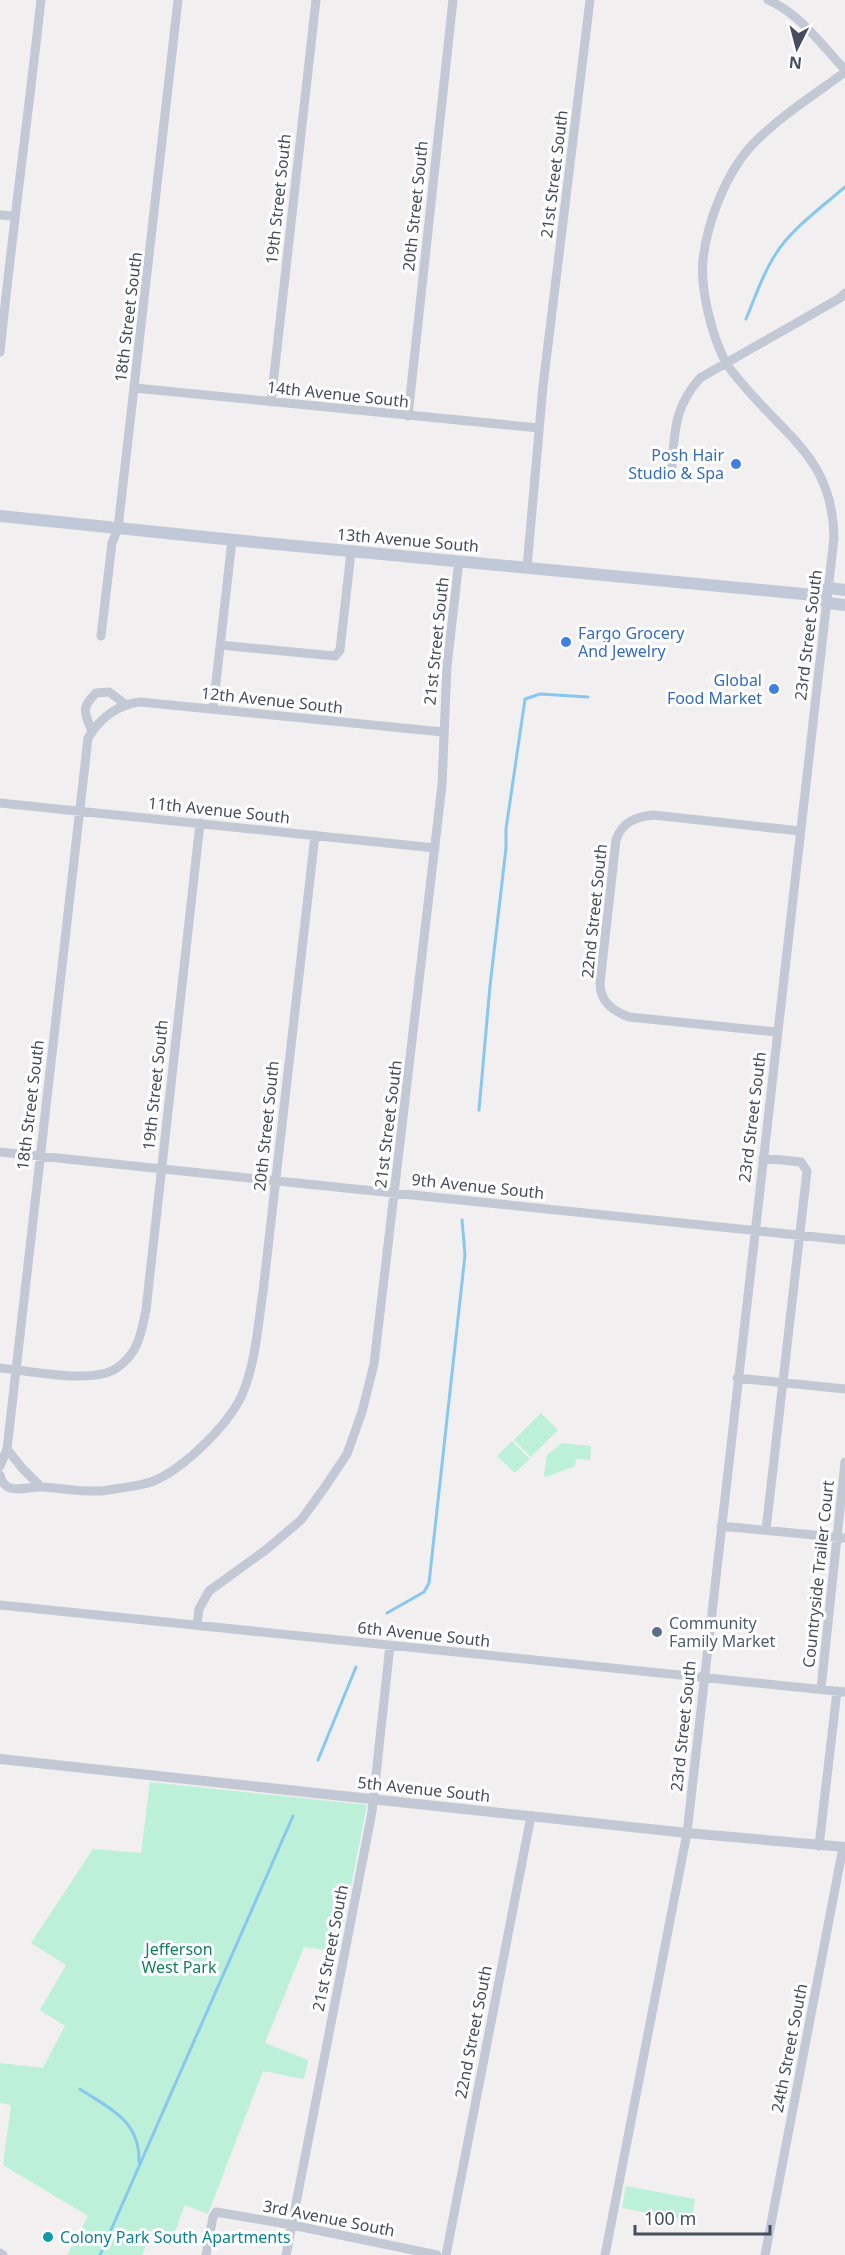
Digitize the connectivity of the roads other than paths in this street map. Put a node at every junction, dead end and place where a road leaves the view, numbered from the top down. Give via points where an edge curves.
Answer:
1 (41, 0) edge
2 (178, 0) edge
3 (316, 0) edge
4 (453, 0) edge
5 (590, 0) edge
6 (768, 0) edge
7 (845, 71) edge
8 (0, 215) edge
9 (14, 216) junction
10 (845, 293) edge
11 (0, 352) edge
12 (726, 363) junction
13 (135, 388) junction
14 (271, 402) junction
15 (408, 416) junction
16 (539, 428) junction
17 (671, 476) dead end
18 (0, 516) edge
19 (118, 528) junction
20 (232, 540) junction
21 (351, 552) junction
22 (459, 561) junction
23 (526, 567) junction
24 (829, 588) junction
25 (845, 590) edge
26 (814, 595) junction
27 (828, 603) junction
28 (845, 605) edge
29 (101, 636) dead end
30 (220, 645) junction
31 (125, 704) junction
32 (213, 709) junction
33 (92, 732) junction
34 (443, 732) junction
35 (0, 804) edge
36 (79, 812) junction
37 (200, 823) junction
38 (800, 831) junction
39 (315, 835) junction
40 (435, 848) junction
41 (777, 1032) junction
42 (0, 1152) edge
43 (40, 1156) junction
44 (763, 1158) junction
45 (161, 1169) junction
46 (275, 1181) junction
47 (395, 1192) junction
48 (754, 1230) junction
49 (800, 1236) junction
50 (845, 1240) edge
51 (0, 1368) edge
52 (15, 1370) junction
53 (737, 1378) junction
54 (783, 1382) junction
55 (845, 1389) edge
56 (7, 1449) junction
57 (845, 1462) edge
58 (0, 1466) edge
59 (0, 1475) edge
60 (41, 1487) junction
61 (721, 1526) junction
62 (766, 1530) junction
63 (841, 1538) edge
64 (0, 1605) edge
65 (198, 1625) junction
66 (390, 1645) junction
67 (703, 1677) junction
68 (820, 1689) junction
69 (841, 1691) edge
70 (0, 1759) edge
71 (373, 1799) junction
72 (531, 1816) junction
73 (687, 1833) junction
74 (819, 1845) junction
75 (844, 1847) edge
76 (292, 2225) junction
77 (206, 2255) edge
78 (286, 2255) edge
79 (437, 2255) edge
80 (446, 2255) edge
81 (605, 2255) edge
82 (765, 2255) edge

1 - 9 street
2 - 13 street, 18th Street South
3 - 14 street, 19th Street South
4 - 15 street, 20th Street South
5 - 16 street, 21st Street South
6 - 7 street via 801,22
7 - 12 street, 23rd Street South via 752,145 721,194 703,261 710,318
8 - 9 street
9 - 11 street
10 - 12 street
12 - 17 street via 700,378 680,406
12 - 24 street, 23rd Street South via 803,448 821,479 834,519
13 - 14 street, 14th Avenue South
13 - 19 street, 18th Street South
14 - 15 street, 14th Avenue South
15 - 16 street, 14th Avenue South
16 - 23 street, 21st Street South
18 - 19 main road, 13th Avenue South
19 - 20 main road, 13th Avenue South
19 - 29 street, 18th Street South via 112,543
20 - 21 main road, 13th Avenue South
20 - 30 street
21 - 22 main road, 13th Avenue South
21 - 30 street via 340,650 335,656
22 - 23 main road, 13th Avenue South
22 - 34 street, 21st Street South
23 - 26 main road, 13th Avenue South
24 - 25 main road
24 - 26 main road
24 - 27 street, 23rd Street South
26 - 27 main road, 13th Avenue South
27 - 28 main road, 13th Avenue South
27 - 38 street, 23rd Street South
30 - 32 street
31 - 32 street, 12th Avenue South
31 - 33 street, 18th Street South via 112,711
31 - 33 street via 109,692 96,693 86,703 84,712
32 - 34 street, 12th Avenue South
33 - 36 street, 18th Street South
34 - 40 street, 21st Street South
35 - 36 street, 11th Avenue South
36 - 37 street, 11th Avenue South
36 - 43 street, 18th Street South
37 - 39 street, 11th Avenue South
37 - 45 street, 19th Street South
38 - 41 street, 23rd Street South
38 - 41 street, 22nd Street South via 653,815 635,818 623,826 616,840 600,991 604,1000 629,1017
39 - 40 street, 11th Avenue South
39 - 46 street, 20th Street South
40 - 47 street, 21st Street South
41 - 44 street, 23rd Street South
42 - 43 street, 9th Avenue South
43 - 45 street, 9th Avenue South
43 - 52 street, 18th Street South
44 - 48 street, 23rd Street South
44 - 49 street via 801,1162 807,1171
45 - 46 street, 9th Avenue South
45 - 52 street, 19th Street South via 146,1310 134,1349 124,1363 107,1373 81,1376
46 - 47 street, 9th Avenue South
46 - 60 street, 20th Street South via 253,1360 244,1392 219,1430 185,1461 151,1482 100,1491
47 - 48 street, 9th Avenue South
47 - 65 street, 21st Street South via 374,1364 347,1454 301,1520 209,1591 199,1609
48 - 49 street, 9th Avenue South
48 - 53 street, 23rd Street South
49 - 50 street, 9th Avenue South
49 - 54 street
51 - 52 street
52 - 56 street, 18th Street South
53 - 54 street
53 - 61 street, 23rd Street South
54 - 55 street
54 - 62 street
56 - 58 street, 18th Street South
56 - 60 street
57 - 63 street, Countryside Trailer Court
59 - 60 street, 20th Street South via 7,1487 16,1490
61 - 62 street
61 - 67 street, 23rd Street South
62 - 63 street
63 - 68 street, Countryside Trailer Court
64 - 65 street, 6th Avenue South
65 - 66 street, 6th Avenue South
66 - 67 street, 6th Avenue South
66 - 71 street, 21st Street South
67 - 68 street, 6th Avenue South
67 - 73 street, 23rd Street South
68 - 69 street, 6th Avenue South
69 - 74 street
70 - 71 street, 5th Avenue South
71 - 72 street, 5th Avenue South
71 - 76 street, 21st Street South
72 - 73 street, 5th Avenue South
72 - 80 street, 22nd Street South
73 - 74 street, 5th Avenue South
73 - 81 street, 23rd Street South
74 - 75 street, 5th Avenue South
75 - 82 street, 24th Street South
76 - 77 street, 3rd Avenue South via 216,2212
76 - 78 street, 21st Street South
76 - 79 street, 3rd Avenue South

